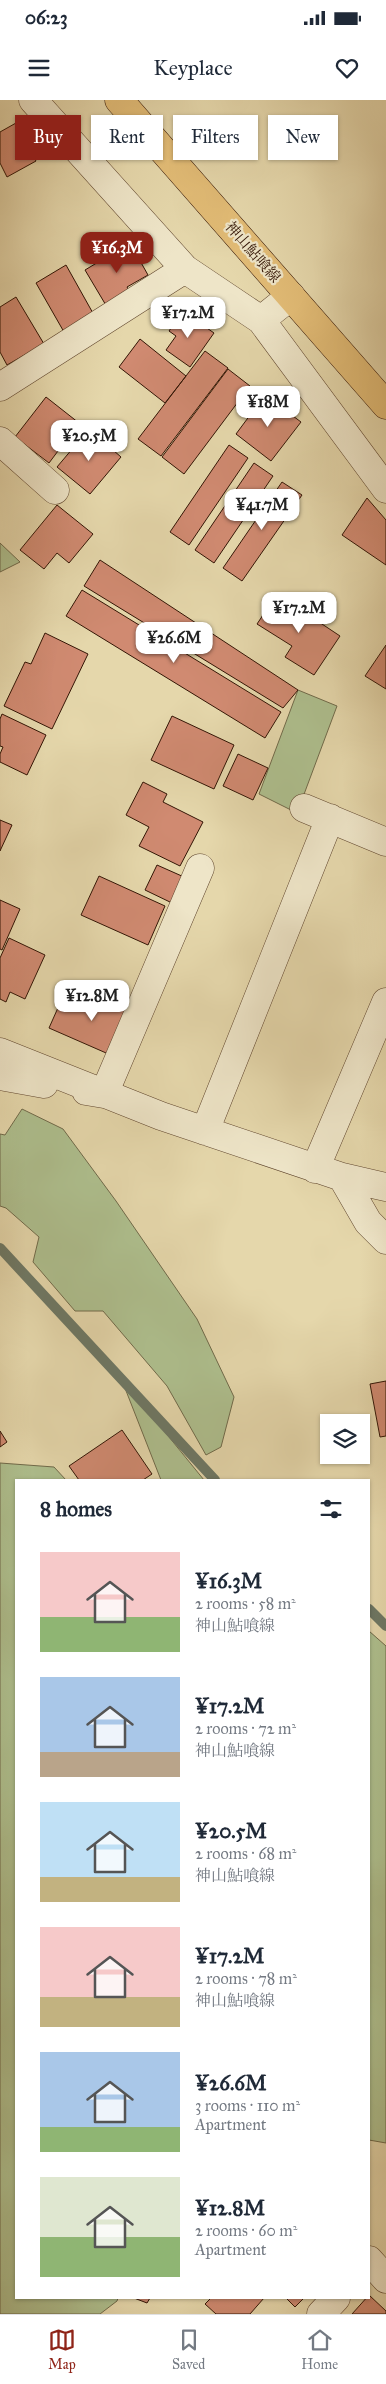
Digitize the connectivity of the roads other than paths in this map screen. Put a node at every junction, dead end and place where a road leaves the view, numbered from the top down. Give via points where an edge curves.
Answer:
1 (33, 100) edge
2 (119, 100) edge
3 (185, 269) junction
4 (291, 296) junction
5 (261, 320) junction
6 (0, 387) edge
7 (386, 405) edge
8 (0, 441) edge
9 (386, 489) edge
10 (55, 490) dead end
11 (304, 808) dead end
12 (330, 818) junction
13 (386, 842) edge
14 (200, 868) dead end
15 (386, 1002) edge
16 (0, 1052) edge
17 (0, 1076) edge
18 (104, 1094) junction
19 (205, 1131) junction
20 (315, 1169) junction
21 (342, 1177) junction
22 (386, 1187) edge
23 (386, 1240) edge
24 (335, 2299) edge
25 (321, 2314) edge

1 - 3 street
2 - 4 main road, 神山鮎喰線
3 - 5 street
3 - 6 street
4 - 5 street
4 - 7 main road, 神山鮎喰線
5 - 9 street
8 - 10 street
11 - 12 street
12 - 13 street
12 - 19 street
14 - 18 street
15 - 20 street
16 - 18 street
17 - 18 street
18 - 19 street
19 - 20 street
20 - 21 street
21 - 22 street
21 - 23 street via 368,1222
24 - 25 street

